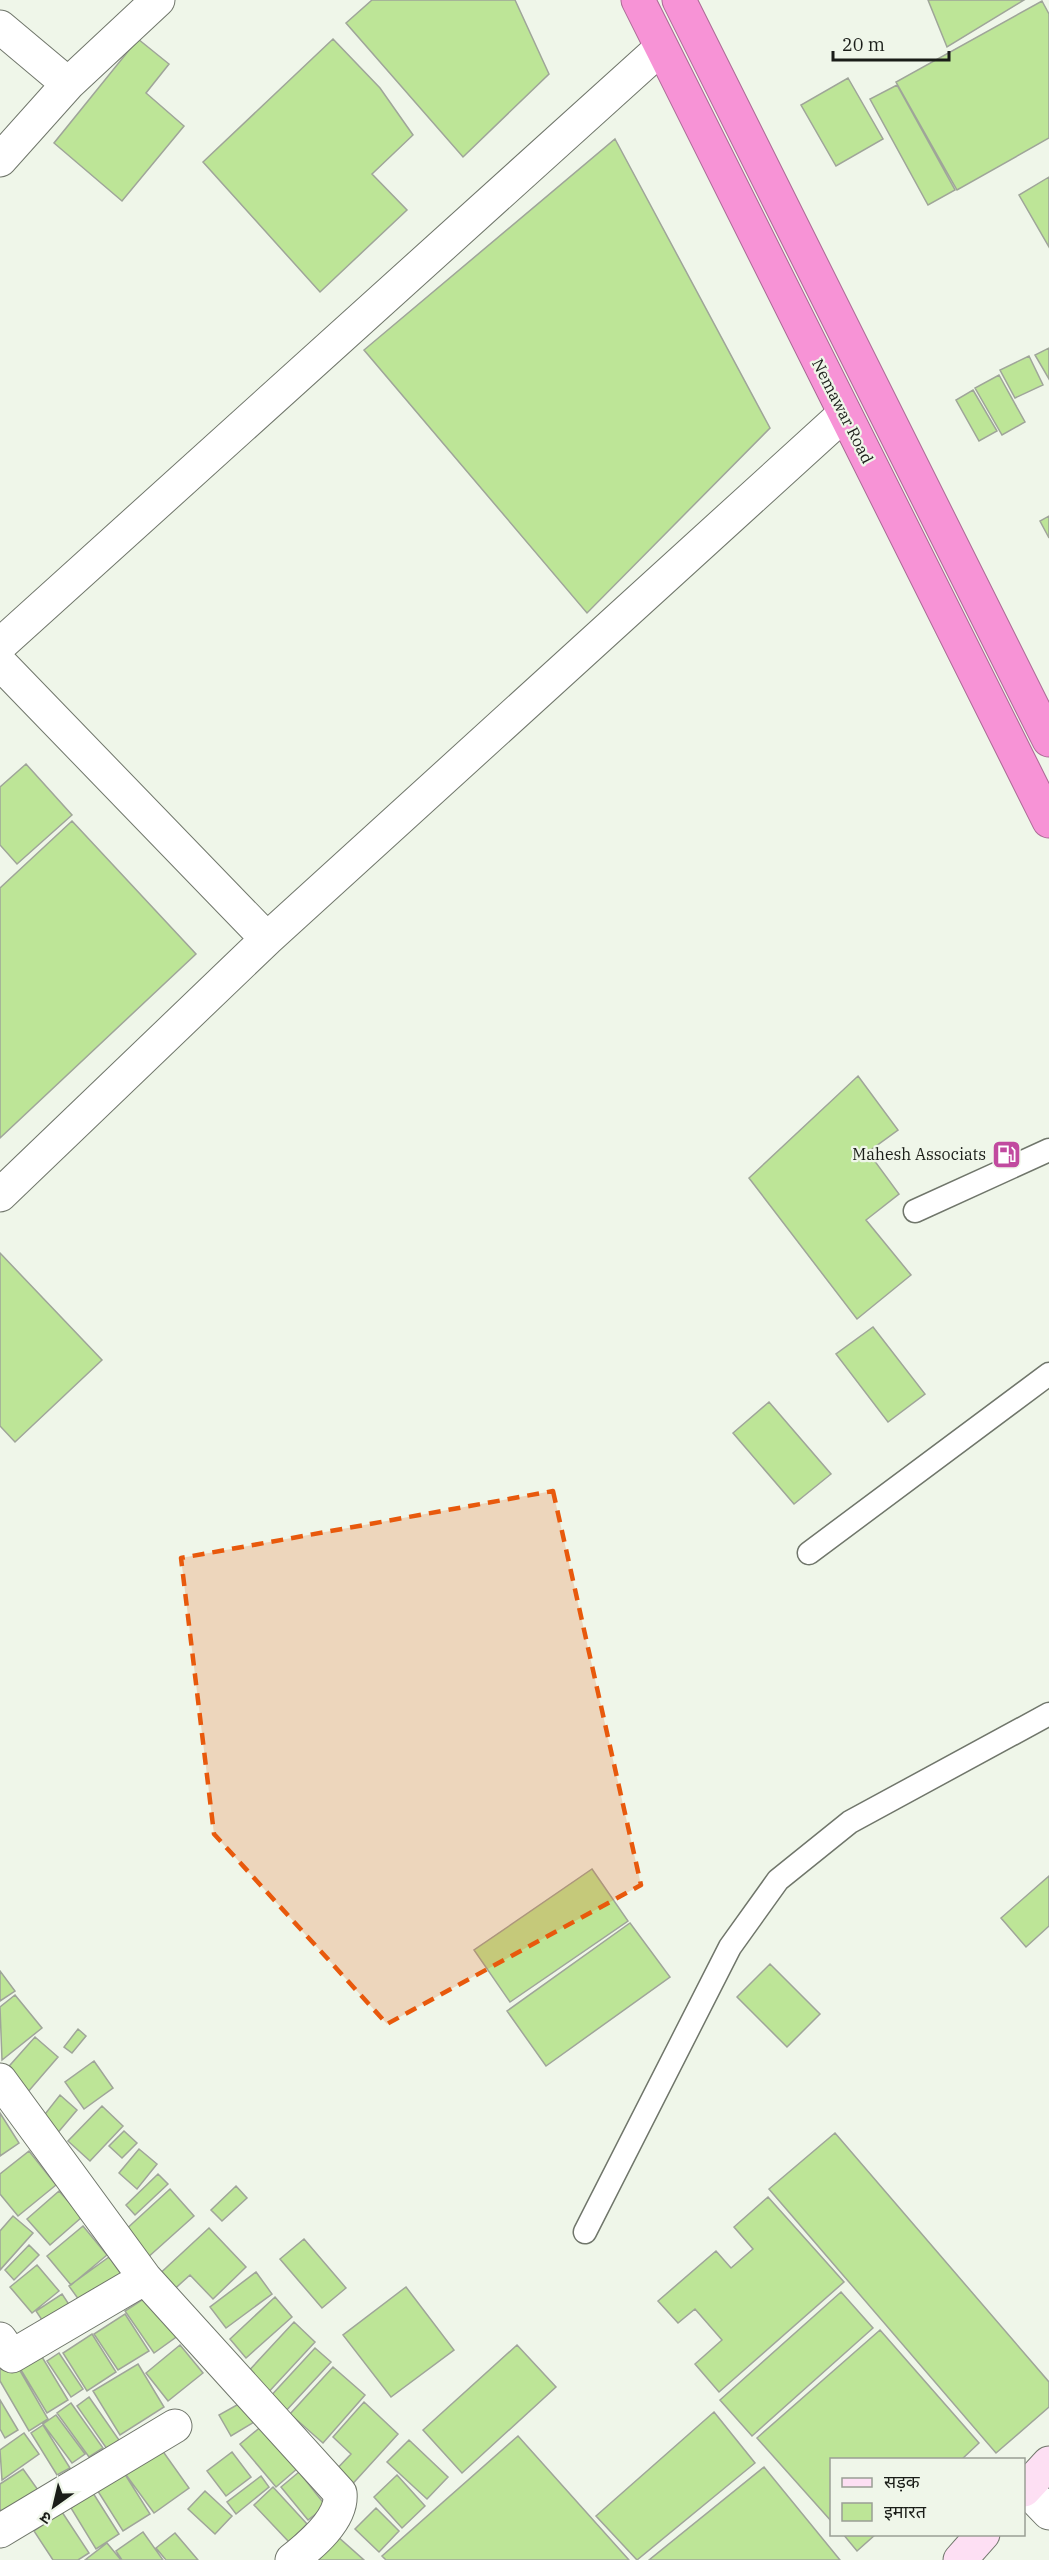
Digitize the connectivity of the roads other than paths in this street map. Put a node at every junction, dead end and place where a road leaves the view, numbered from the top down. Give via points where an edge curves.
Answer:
1 (159, 0) edge
2 (638, 0) edge
3 (679, 0) edge
4 (0, 27) edge
5 (661, 48) junction
6 (68, 84) junction
7 (0, 160) edge
8 (844, 414) junction
9 (0, 645) edge
10 (0, 663) edge
11 (1049, 740) edge
12 (1049, 821) edge
13 (267, 939) junction
14 (1049, 1150) edge
15 (0, 1195) edge
16 (915, 1211) dead end
17 (1049, 1374) edge
18 (809, 1553) dead end
19 (1049, 1714) edge
20 (0, 2080) edge
21 (585, 2232) dead end
22 (145, 2278) junction
23 (4, 2352) edge
24 (175, 2426) dead end
25 (1049, 2463) edge
26 (1025, 2488) edge
27 (1025, 2490) edge
28 (1049, 2513) edge
29 (0, 2531) edge
30 (982, 2536) edge
31 (292, 2560) edge
32 (960, 2560) edge

1 - 6 street
2 - 5 highway, Nemawar Road
3 - 11 highway
4 - 6 street
5 - 8 highway, Nemawar Road
5 - 9 street
6 - 7 street
8 - 12 highway, Nemawar Road
8 - 13 street
10 - 13 street
13 - 15 street
14 - 16 lane
17 - 18 lane
19 - 21 lane via 850,1822 778,1880 730,1947
20 - 22 street
22 - 23 street
22 - 31 street via 340,2493 341,2504 335,2517
24 - 29 street
25 - 26 street
27 - 28 street
30 - 32 street

